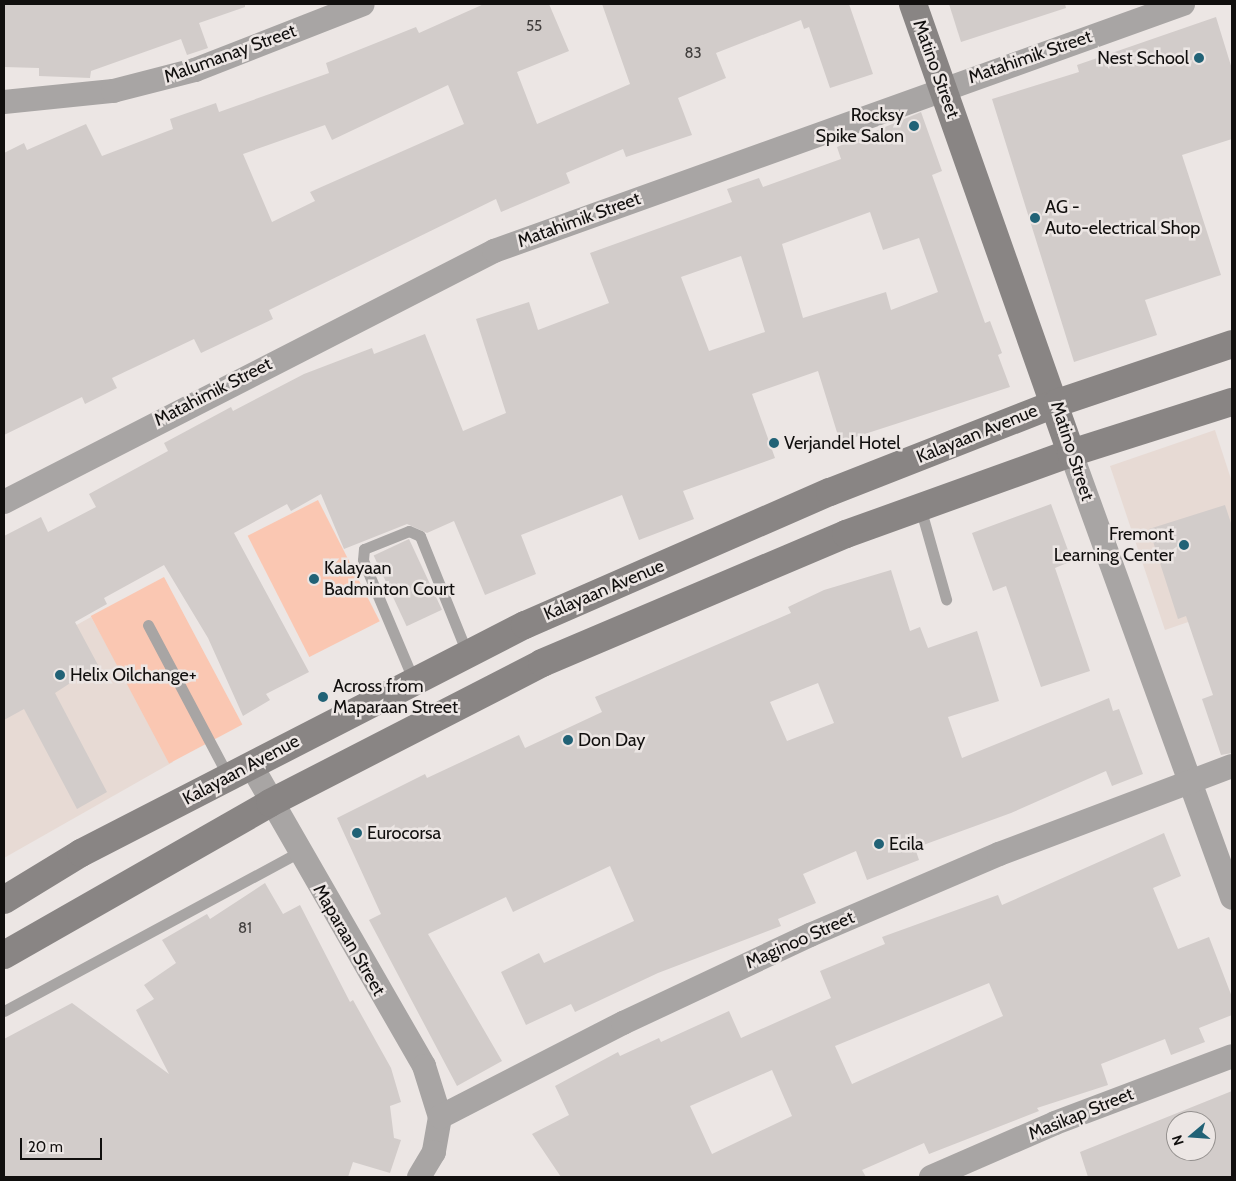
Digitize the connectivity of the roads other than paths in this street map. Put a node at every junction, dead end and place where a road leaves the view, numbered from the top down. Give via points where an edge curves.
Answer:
1 (363, 4) edge
2 (913, 4) edge
3 (1183, 4) edge
4 (942, 88) junction
5 (4, 102) edge
6 (1232, 344) edge
7 (1232, 402) edge
8 (1057, 403) junction
9 (1071, 453) junction
10 (4, 502) edge
11 (920, 507) junction
12 (946, 599) dead end
13 (148, 625) dead end
14 (467, 653) junction
15 (413, 680) junction
16 (1232, 766) edge
17 (239, 771) junction
18 (1191, 780) junction
19 (270, 803) junction
20 (298, 853) junction
21 (1232, 898) edge
22 (4, 900) edge
23 (4, 955) edge
24 (4, 1011) edge
25 (1232, 1056) edge
26 (440, 1117) junction
27 (420, 1177) edge
28 (931, 1177) edge

1 - 5 street, Malumanay Street via 195,70 113,91
2 - 4 main road, Matino Street
3 - 4 street, Matahimik Street
4 - 8 main road, Matino Street
4 - 10 street, Matahimik Street via 494,250
6 - 8 main road, Kalayaan Avenue
7 - 9 main road
8 - 9 main road, Matino Street
8 - 14 main road, Kalayaan Avenue via 830,492
9 - 11 main road
9 - 18 street, Matino Street
11 - 12 lane
11 - 19 main road via 846,534 542,664
13 - 17 lane
14 - 15 main road, Kalayaan Avenue
14 - 15 lane via 420,536 409,532 364,549 363,560
15 - 17 main road, Kalayaan Avenue
16 - 18 street, Maginoo Street
17 - 19 street, Maparaan Street
17 - 22 main road, Kalayaan Avenue via 81,853
18 - 21 street, Matino Street
18 - 26 street, Maginoo Street via 999,854 810,935
19 - 20 street, Maparaan Street
19 - 23 main road
20 - 24 lane
20 - 26 street, Maparaan Street via 424,1066
25 - 28 street, Masikap Street via 1055,1123
26 - 27 street via 434,1152

